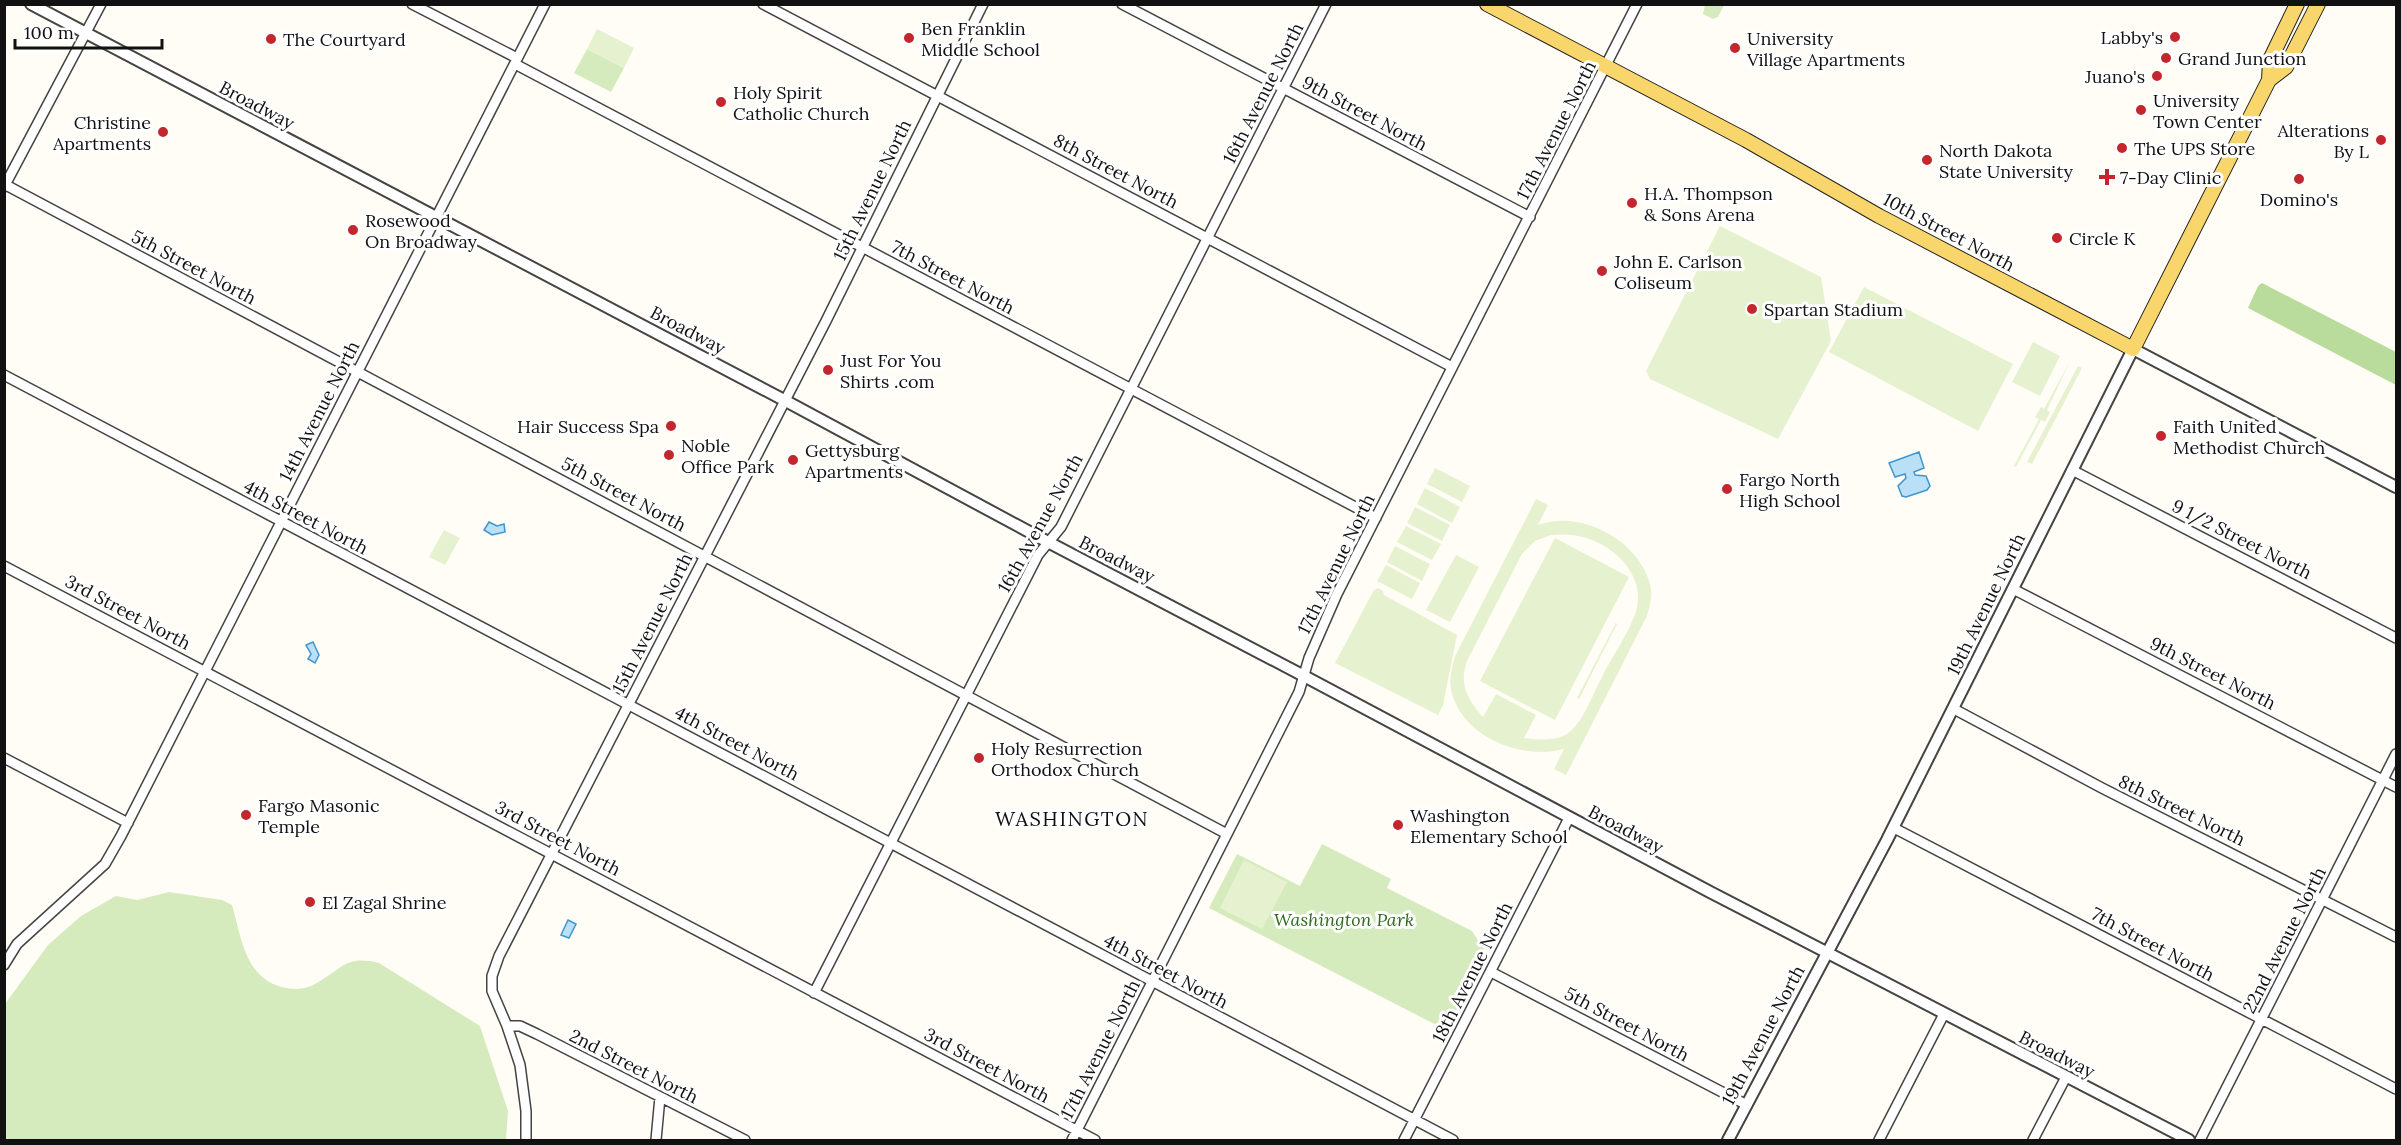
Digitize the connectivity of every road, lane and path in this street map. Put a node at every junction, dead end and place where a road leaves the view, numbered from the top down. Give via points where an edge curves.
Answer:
1 (30, 4) edge
2 (101, 4) edge
3 (412, 4) edge
4 (545, 4) edge
5 (764, 4) edge
6 (983, 4) edge
7 (1122, 4) edge
8 (1326, 4) edge
9 (1487, 4) edge
10 (1637, 4) edge
11 (2297, 4) edge
12 (2318, 4) edge
13 (86, 35) junction
14 (516, 61) junction
15 (1606, 66) junction
16 (2269, 80) junction
17 (1284, 88) junction
18 (938, 95) junction
19 (5, 186) edge
20 (1530, 217) junction
21 (436, 218) junction
22 (1208, 238) junction
23 (863, 247) junction
24 (2133, 350) junction
25 (1452, 367) junction
26 (357, 372) junction
27 (4, 375) edge
28 (1130, 389) junction
29 (784, 400) junction
30 (2072, 470) junction
31 (2397, 487) edge
32 (1376, 518) junction
33 (281, 522) junction
34 (1048, 542) junction
35 (705, 555) junction
36 (4, 566) edge
37 (2013, 589) junction
38 (2397, 638) edge
39 (205, 671) junction
40 (1304, 676) junction
41 (968, 694) junction
42 (628, 705) junction
43 (1954, 709) junction
44 (2397, 754) edge
45 (4, 758) edge
46 (2383, 781) junction
47 (2397, 788) edge
48 (1569, 818) junction
49 (128, 823) junction
50 (1894, 828) junction
51 (1227, 834) junction
52 (891, 844) junction
53 (552, 854) junction
54 (2323, 899) junction
55 (2397, 937) edge
56 (8, 952) edge
57 (1828, 954) junction
58 (4, 965) edge
59 (1491, 972) junction
60 (1152, 983) junction
61 (814, 993) junction
62 (1944, 1014) junction
63 (2262, 1020) junction
64 (507, 1026) junction
65 (2066, 1077) junction
66 (2397, 1089) edge
67 (660, 1097) junction
68 (1747, 1105) junction
69 (1415, 1120) junction
70 (1077, 1131) junction
71 (526, 1140) edge
72 (656, 1140) edge
73 (745, 1140) edge
74 (1072, 1140) edge
75 (1095, 1140) edge
76 (1404, 1140) edge
77 (1453, 1140) edge
78 (1728, 1140) edge
79 (1879, 1140) edge
80 (2033, 1140) edge
81 (2189, 1140) edge
82 (2200, 1140) edge

1 - 13 street, Broadway
2 - 13 street
3 - 14 street, 7th Street North
4 - 14 street, 14th Avenue North
5 - 18 street, 8th Street North
6 - 18 street, 15th Avenue North
7 - 17 street, 9th Street North
8 - 17 street, 16th Avenue North
9 - 15 main road, 10th Street North
10 - 15 street, 17th Avenue North
11 - 16 main road, 19th Avenue North via 2270,60
12 - 16 main road, 19th Avenue North via 2286,67
13 - 19 street
13 - 21 street, Broadway
14 - 21 street, 14th Avenue North
14 - 23 street, 7th Street North
15 - 20 street, 17th Avenue North
15 - 24 main road, 10th Street North
16 - 24 main road, 19th Avenue North
17 - 20 street, 9th Street North
17 - 22 street, 16th Avenue North
18 - 22 street, 8th Street North
18 - 23 street, 15th Avenue North
19 - 26 street, 5th Street North
20 - 25 street, 17th Avenue North
21 - 26 street, 14th Avenue North
21 - 29 street, Broadway
22 - 25 street, 8th Street North
22 - 28 street, 16th Avenue North
23 - 28 street, 7th Street North
23 - 29 street, 15th Avenue North
24 - 30 street, 19th Avenue North
24 - 31 street, 10th Street North
25 - 32 street, 17th Avenue North
26 - 33 street, 14th Avenue North
26 - 35 street, 5th Street North
27 - 33 street, 4th Street North
28 - 32 street, 7th Street North
28 - 34 street, 16th Avenue North via 1061,527
29 - 34 street, Broadway
29 - 35 street, 15th Avenue North
30 - 37 street, 19th Avenue North
30 - 38 street, 9 1/2 Street North
32 - 40 street, 17th Avenue North via 1337,594 1308,658
33 - 39 street, 14th Avenue North
33 - 42 street, 4th Street North
34 - 40 street, Broadway
34 - 41 street, 16th Avenue North
35 - 41 street, 5th Street North
35 - 42 street, 15th Avenue North
36 - 39 street, 3rd Street North
37 - 43 street, 19th Avenue North
37 - 46 street, 9th Street North
39 - 49 street, 14th Avenue North
39 - 53 street, 3rd Street North
40 - 48 street, Broadway
40 - 51 street, 17th Avenue North
41 - 51 street, 5th Street North
41 - 52 street, 16th Avenue North
42 - 52 street, 4th Street North
42 - 53 street, 15th Avenue North
43 - 50 street, 19th Avenue North
43 - 54 street, 8th Street North
44 - 46 street, 22nd Avenue North
45 - 49 street
46 - 47 street, 9th Street North
46 - 54 street, 22nd Avenue North
48 - 57 street, Broadway
48 - 59 street, 18th Avenue North
49 - 56 street, 14th Avenue North via 105,864
50 - 57 street, 19th Avenue North
50 - 63 street, 7th Street North
51 - 60 street, 17th Avenue North
52 - 60 street, 4th Street North
52 - 61 street, 16th Avenue North
53 - 61 street, 3rd Street North
53 - 64 street, 15th Avenue North via 492,976 492,991
54 - 55 street, 8th Street North
54 - 63 street, 22nd Avenue North
56 - 58 street, 14th Avenue North
57 - 62 street, Broadway
57 - 68 street, 19th Avenue North
59 - 68 street, 5th Street North
59 - 69 street, 18th Avenue North
60 - 69 street, 4th Street North
60 - 70 street, 17th Avenue North
61 - 70 street, 3rd Street North
62 - 65 street, Broadway
62 - 79 street
63 - 66 street, 7th Street North
63 - 82 street, 22nd Avenue North
64 - 67 street, 2nd Street North via 520,1026
64 - 71 street, 15th Avenue North via 523,1077
65 - 80 street
65 - 81 street, Broadway
67 - 72 street
67 - 73 street, 2nd Street North
68 - 78 street, 19th Avenue North
69 - 76 street, 18th Avenue North
69 - 77 street, 4th Street North
70 - 74 street, 17th Avenue North
70 - 75 street, 3rd Street North

